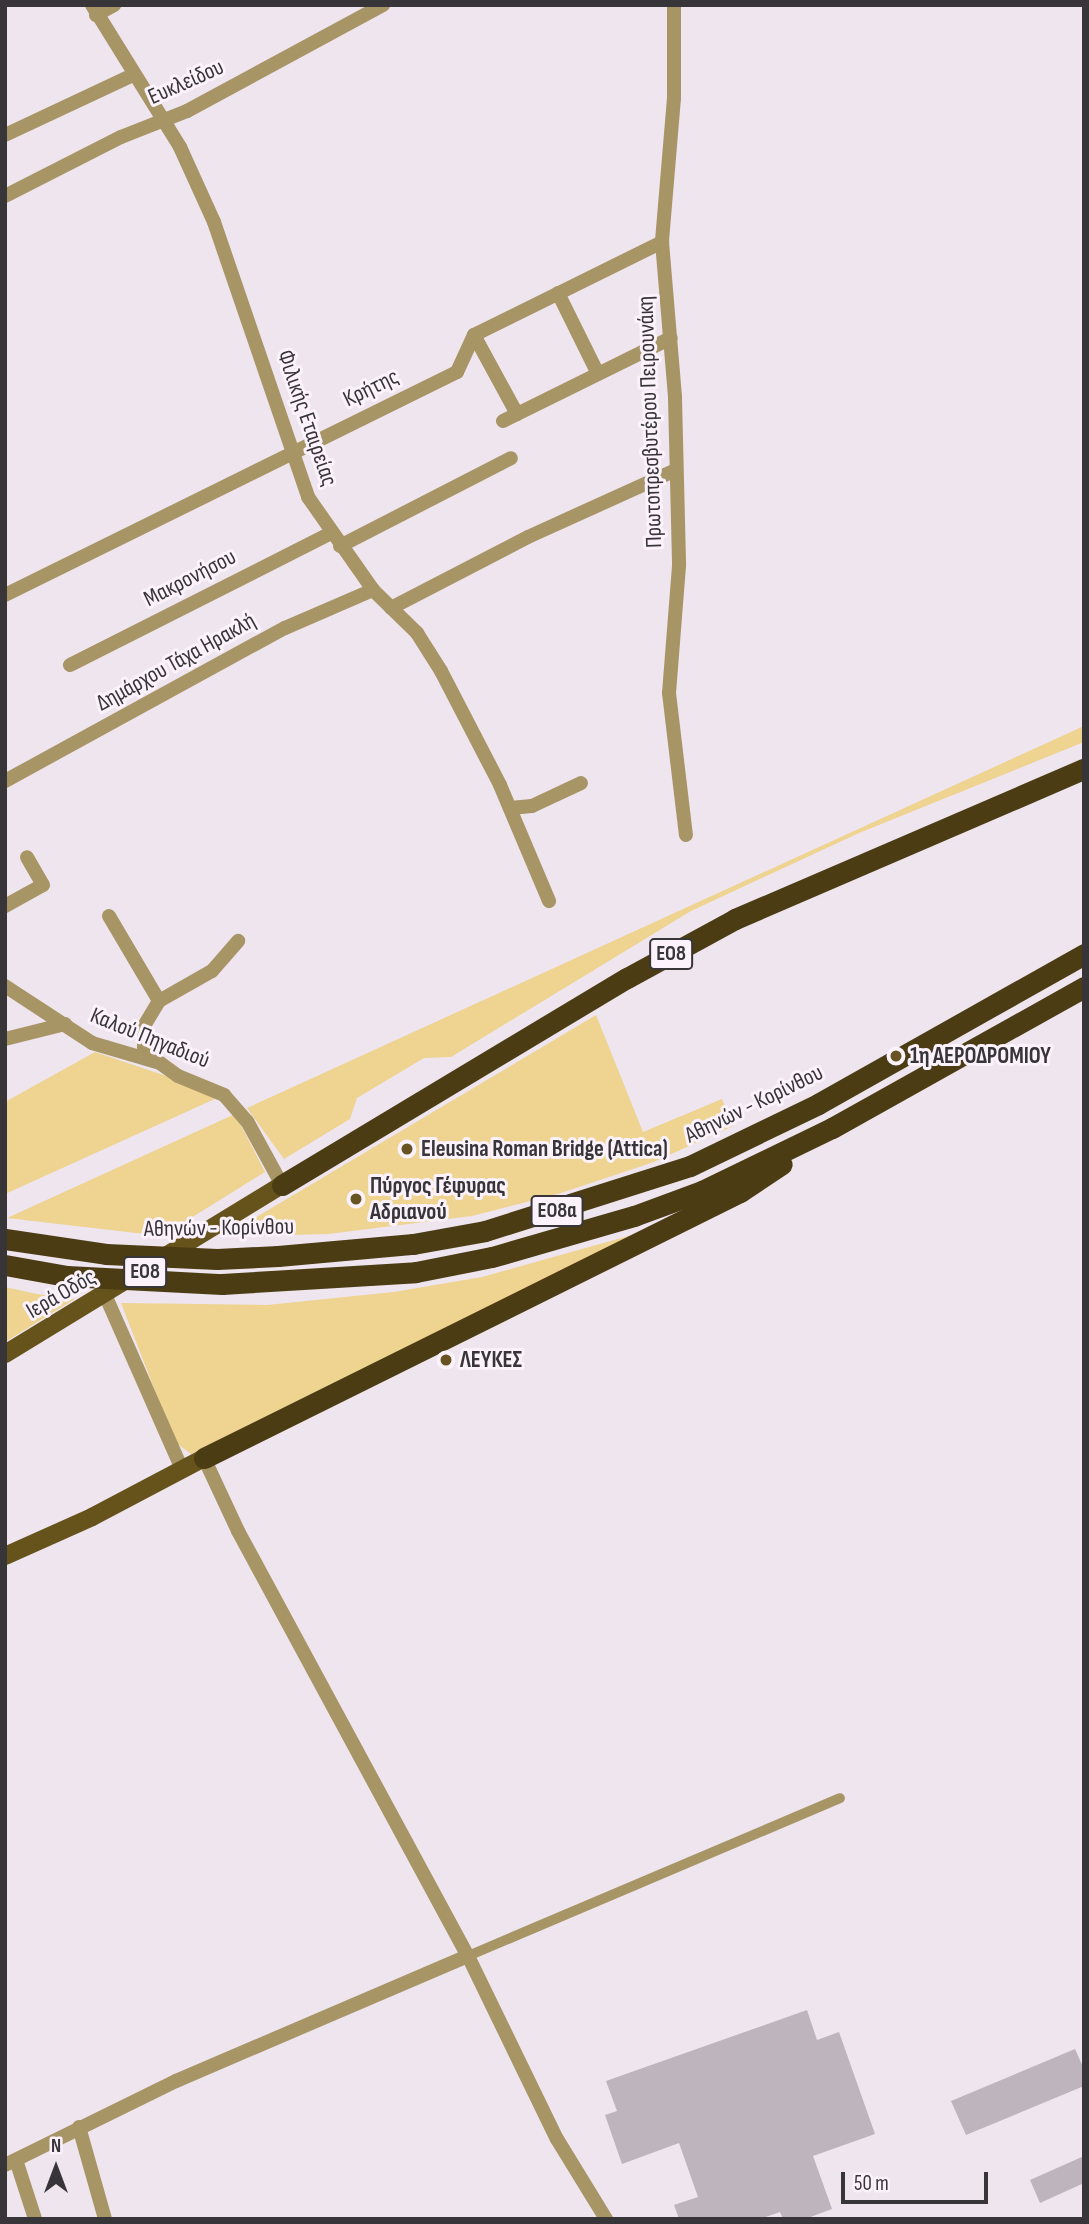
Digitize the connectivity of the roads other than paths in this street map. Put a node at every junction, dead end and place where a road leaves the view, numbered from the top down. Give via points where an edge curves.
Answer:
1 (114, 5) edge
2 (383, 5) edge
3 (675, 5) edge
4 (94, 10) edge
5 (133, 75) junction
6 (160, 119) junction
7 (5, 135) edge
8 (6, 193) edge
9 (662, 242) junction
10 (558, 293) junction
11 (474, 335) junction
12 (671, 338) junction
13 (598, 374) junction
14 (517, 414) junction
15 (503, 421) dead end
16 (292, 452) junction
17 (511, 458) dead end
18 (676, 470) junction
19 (331, 533) junction
20 (340, 546) junction
21 (373, 590) junction
22 (5, 595) edge
23 (391, 608) junction
24 (69, 664) dead end
25 (1084, 769) edge
26 (5, 781) edge
27 (581, 783) dead end
28 (510, 808) junction
29 (687, 835) dead end
30 (27, 857) dead end
31 (549, 901) dead end
32 (5, 906) edge
33 (109, 916) dead end
34 (238, 941) dead end
35 (1084, 954) edge
36 (5, 986) edge
37 (1084, 987) edge
38 (159, 1000) junction
39 (65, 1024) junction
40 (5, 1039) edge
41 (144, 1057) junction
42 (832, 1128) junction
43 (282, 1185) junction
44 (6, 1239) edge
45 (5, 1265) edge
46 (106, 1297) junction
47 (5, 1354) edge
48 (204, 1458) junction
49 (182, 1469) junction
50 (5, 1556) edge
51 (840, 1798) dead end
52 (468, 1956) junction
53 (79, 2127) junction
54 (10, 2162) edge
55 (35, 2219) edge
56 (105, 2219) edge
57 (606, 2219) edge

1 - 4 street
2 - 6 street, Ευκλείδου via 187,111
3 - 9 street, Πρωτοπρεσβυτέρου Πειρουνάκη via 674,98
4 - 5 street, Φιλικής Εταιρείας
5 - 6 street, Φιλικής Εταιρείας
5 - 7 street
6 - 8 street, Ευκλείδου
6 - 16 street, Φιλικής Εταιρείας via 180,147 214,222
9 - 10 street
9 - 12 street, Πρωτοπρεσβυτέρου Πειρουνάκη
10 - 11 street
10 - 13 street
11 - 14 street
11 - 16 street, Κρήτης via 457,372
12 - 13 street
12 - 18 street, Πρωτοπρεσβυτέρου Πειρουνάκη
13 - 14 street
14 - 15 street
16 - 19 street, Φιλικής Εταιρείας via 308,497
16 - 22 street, Κρήτης
17 - 20 street
18 - 23 street via 528,537
18 - 29 street, Πρωτοπρεσβυτέρου Πειρουνάκη via 679,592 669,641 669,693
19 - 20 street, Φιλικής Εταιρείας
19 - 24 street, Μακρονήσου
20 - 21 street, Φιλικής Εταιρείας
21 - 23 street, Φιλικής Εταιρείας
21 - 26 street, Δημάρχου Τάχα Ηρακλή via 285,628
23 - 28 street, Φιλικής Εταιρείας via 417,633 441,671
25 - 43 highway, ΕΟ8 via 735,919 626,978
27 - 28 street via 531,806
28 - 31 street, Φιλικής Εταιρείας
30 - 32 street via 43,885
33 - 38 street
34 - 38 street via 212,971
35 - 44 highway, Αθηνών - Κορίνθου / ΕΟ8α, bridge via 818,1104 690,1166 485,1231 413,1244 217,1259 106,1254
36 - 39 street, Καλού Πηγαδιού
37 - 42 highway
38 - 41 street via 144,1026
39 - 40 street
39 - 41 street, Καλού Πηγαδιού via 92,1043
41 - 43 street, Καλού Πηγαδιού via 224,1095 247,1121
42 - 45 highway, ΕΟ8α, bridge via 702,1191 492,1257 380,1275 222,1284 68,1276
42 - 48 highway via 740,1192
43 - 46 main road, Ιερά Οδός / ΕΟ8
46 - 47 main road, Ιερά Οδός / ΕΟ8
46 - 49 street
48 - 49 main road
48 - 52 street via 238,1531
49 - 50 main road
51 - 52 lane
52 - 53 street
52 - 57 street via 556,2138
53 - 54 street
53 - 56 street
54 - 55 street

